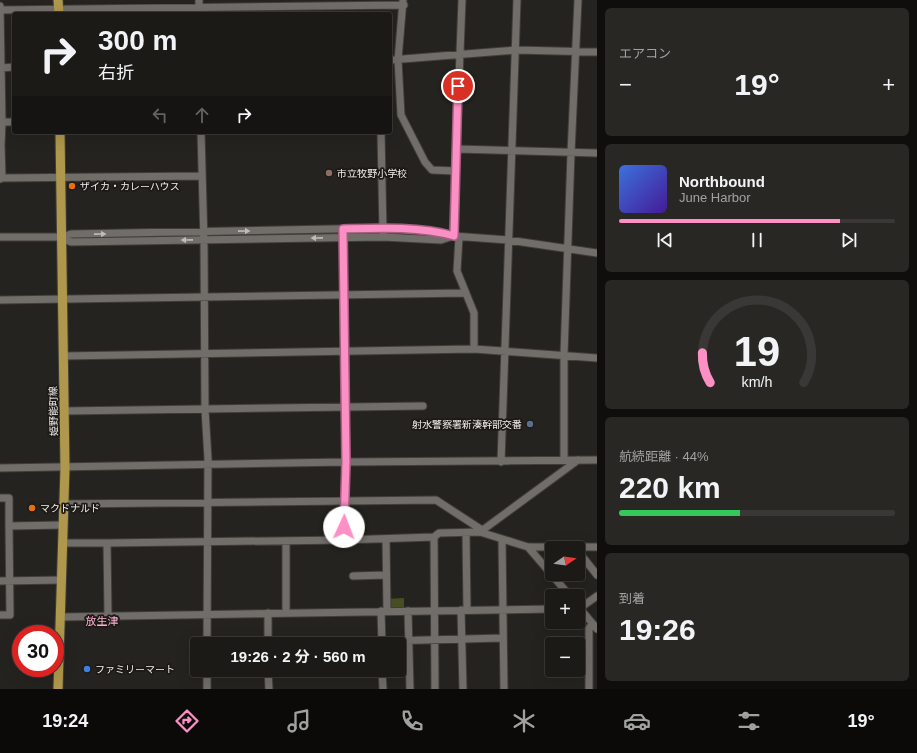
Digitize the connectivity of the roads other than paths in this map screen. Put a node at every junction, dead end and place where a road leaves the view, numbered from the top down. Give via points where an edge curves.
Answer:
1 (119, 0) edge
2 (175, 0) edge
3 (199, 0) edge
4 (462, 0) edge
5 (517, 0) edge
6 (578, 0) edge
7 (403, 2) edge
8 (316, 3) edge
9 (356, 3) edge
10 (279, 4) edge
11 (0, 6) edge
12 (58, 8) edge
13 (119, 8) junction
14 (175, 8) junction
15 (0, 10) edge
16 (199, 11) edge
17 (259, 11) edge
18 (516, 50) junction
19 (575, 52) junction
20 (597, 52) edge
21 (459, 55) junction
22 (392, 60) edge
23 (398, 60) junction
24 (12, 67) edge
25 (1, 68) junction
26 (2, 122) junction
27 (12, 122) edge
28 (60, 134) edge
29 (201, 134) edge
30 (382, 134) edge
31 (1, 144) edge
32 (457, 149) junction
33 (512, 151) junction
34 (571, 153) junction
35 (597, 154) edge
36 (456, 171) junction
37 (201, 176) junction
38 (60, 178) junction
39 (1, 179) edge
40 (383, 228) junction
41 (343, 229) junction
42 (203, 236) junction
43 (456, 236) junction
44 (61, 237) junction
45 (384, 237) junction
46 (0, 238) edge
47 (343, 238) junction
48 (508, 240) junction
49 (568, 248) junction
50 (597, 253) edge
51 (466, 293) junction
52 (343, 294) junction
53 (203, 297) junction
54 (62, 299) junction
55 (0, 300) edge
56 (474, 349) junction
57 (505, 350) junction
58 (344, 352) junction
59 (204, 354) junction
60 (564, 355) junction
61 (63, 356) junction
62 (597, 358) edge
63 (423, 406) dead end
64 (345, 408) junction
65 (205, 409) junction
66 (64, 411) junction
67 (564, 460) junction
68 (578, 460) junction
69 (597, 460) edge
70 (346, 462) junction
71 (501, 462) junction
72 (208, 466) junction
73 (0, 468) edge
74 (65, 468) junction
75 (0, 498) edge
76 (208, 502) junction
77 (344, 502) junction
78 (64, 504) junction
79 (63, 525) junction
80 (9, 526) junction
81 (481, 531) junction
82 (466, 533) junction
83 (434, 537) junction
84 (386, 539) junction
85 (343, 540) junction
86 (502, 540) junction
87 (286, 541) junction
88 (207, 542) junction
89 (63, 543) junction
90 (108, 544) junction
91 (528, 547) junction
92 (597, 547) edge
93 (545, 548) edge
94 (585, 548) edge
95 (585, 560) edge
96 (386, 575) junction
97 (597, 575) edge
98 (353, 576) dead end
99 (62, 580) junction
100 (0, 581) edge
101 (10, 581) junction
102 (564, 589) edge
103 (597, 596) edge
104 (585, 603) edge
105 (545, 608) edge
106 (503, 609) junction
107 (434, 610) junction
108 (464, 610) junction
109 (384, 611) junction
110 (408, 611) junction
111 (286, 612) junction
112 (268, 613) junction
113 (207, 614) junction
114 (585, 614) edge
115 (0, 615) edge
116 (108, 615) junction
117 (61, 617) junction
118 (595, 626) edge
119 (207, 637) edge
120 (269, 637) edge
121 (382, 637) edge
122 (503, 638) junction
123 (462, 639) junction
124 (408, 640) junction
125 (435, 640) junction
126 (207, 677) edge
127 (268, 677) edge
128 (382, 677) edge
129 (58, 689) edge
130 (207, 689) edge
131 (269, 689) edge
132 (383, 689) edge
133 (410, 689) edge
134 (435, 689) edge
135 (464, 689) edge
136 (504, 689) edge
137 (589, 689) edge

1 - 13 street
2 - 14 street
3 - 16 street
4 - 21 street
5 - 18 street
6 - 19 street
7 - 9 street
7 - 23 street
8 - 9 street
8 - 10 street
10 - 17 street
11 - 15 street
12 - 13 street
12 - 15 street
13 - 14 street
14 - 16 street
15 - 25 street
16 - 17 street
18 - 19 street
18 - 21 street
18 - 33 street
19 - 20 street
19 - 34 street
21 - 23 street
21 - 32 street
22 - 23 street
23 - 36 street via 401,115 425,162 432,170
24 - 25 street
25 - 26 street
26 - 27 street
26 - 31 street
28 - 38 main road, 姫野能町線
29 - 37 street
30 - 40 street
31 - 39 street
32 - 33 street
32 - 36 street
33 - 34 street
33 - 48 street
34 - 35 street
34 - 49 street
36 - 43 street
37 - 38 street
37 - 42 street
38 - 39 street
38 - 44 main road, 姫野能町線
40 - 41 street
40 - 43 street via 440,232
40 - 45 street
42 -> 41 street
41 - 47 street
42 - 44 street via 71,234
47 -> 42 street
42 - 53 street
43 - 45 street via 441,240
43 - 48 street
43 - 51 street via 457,271
44 - 46 street
44 - 54 main road, 姫野能町線
45 - 47 street
47 - 52 street
48 - 49 street
48 - 57 street
49 - 50 street
49 - 60 street
51 - 52 street
51 - 56 street via 474,313
52 - 53 street
52 - 58 street
53 - 54 street
53 - 59 street
54 - 55 street
54 - 61 main road, 姫野能町線
56 - 57 street
56 - 58 street
57 - 60 street
57 - 71 street
58 - 59 street
58 - 64 street
59 - 61 street
59 - 65 street
60 - 62 street
60 - 67 street
61 - 66 main road, 姫野能町線
63 - 64 street
64 - 65 street
64 - 70 street
65 - 66 street
65 - 72 street
66 - 74 main road, 姫野能町線
67 - 68 street
67 - 71 street
68 - 69 street
68 - 81 street
70 - 71 street
70 - 72 street
70 - 77 street
72 - 74 street
72 - 76 street
73 - 74 street
74 - 78 main road, 姫野能町線
75 - 80 street via 9,498
76 - 77 street
76 - 78 street
76 - 88 street
77 - 81 street via 436,500
77 - 85 street
78 - 79 main road, 姫野能町線
79 - 80 street
79 - 89 main road, 姫野能町線
80 - 101 street
81 - 82 street
81 - 86 street
82 - 83 street via 439,533
82 - 108 street
83 - 84 street
83 - 107 street
84 - 85 street
84 - 96 street
85 - 87 street
86 - 91 street
86 - 106 street
87 - 88 street
87 - 111 street
88 - 90 street
88 - 113 street
89 - 90 street
89 - 99 main road, 姫野能町線
90 - 116 street
91 - 93 street
91 - 102 street
92 - 94 street
95 - 97 street
96 - 98 street
96 - 109 street
99 - 101 street
99 - 117 main road, 姫野能町線
100 - 101 street
101 - 115 street via 10,615
103 - 104 street
105 - 106 street
106 - 108 street
106 - 122 street
107 - 108 street
107 - 110 street
107 - 125 street
108 - 123 street
109 - 110 street
109 - 111 street
109 - 121 street
110 - 124 street
111 - 112 street
112 - 113 street
112 - 120 street
113 - 116 street
113 - 119 street
114 - 118 street
116 - 117 street
117 - 129 main road, 姫野能町線
118 - 137 street via 589,628
122 - 123 street
122 - 136 street
123 - 125 street
123 - 135 street
124 - 125 street
124 - 133 street
125 - 134 street
126 - 130 street
127 - 131 street
128 - 132 street

